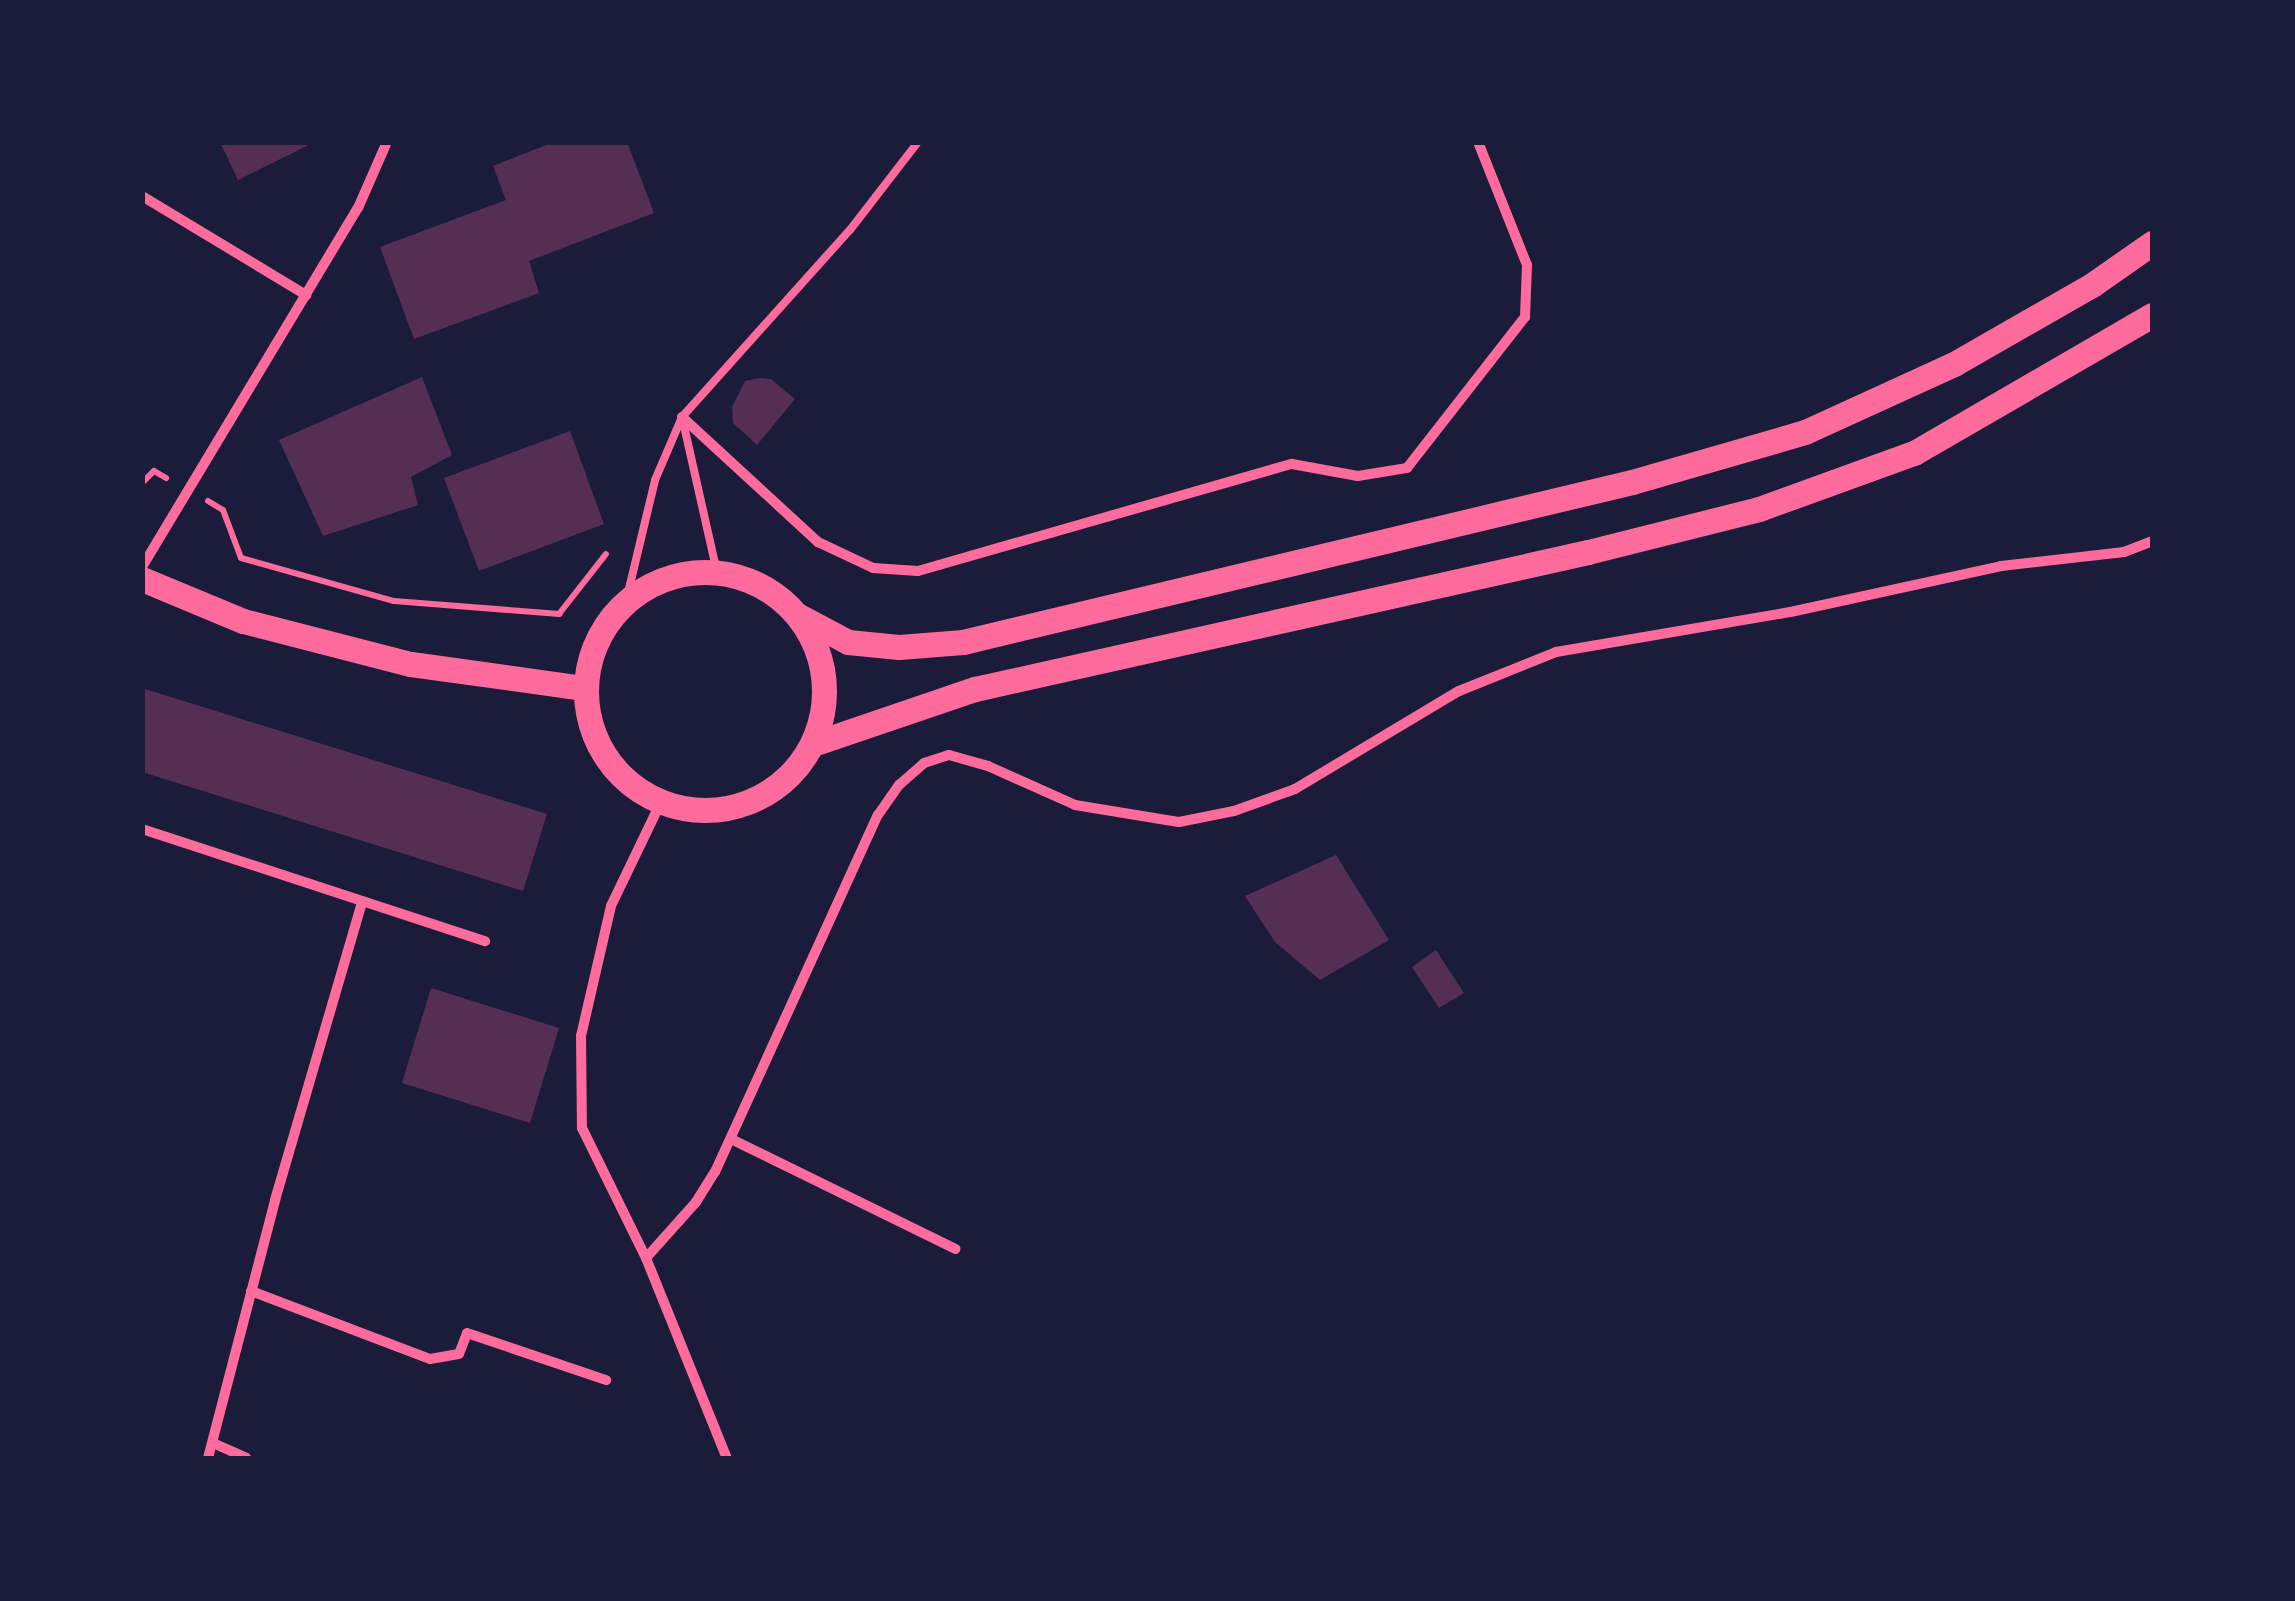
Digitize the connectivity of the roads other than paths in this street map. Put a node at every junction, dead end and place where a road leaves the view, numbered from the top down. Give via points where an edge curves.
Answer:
1 (386, 142) edge
2 (918, 142) edge
3 (1478, 142) edge
4 (142, 196) edge
5 (2152, 243) edge
6 (306, 294) junction
7 (2152, 315) edge
8 (682, 416) junction
9 (2152, 541) edge
10 (142, 567) edge
11 (717, 572) junction
12 (142, 580) edge
13 (628, 597) junction
14 (800, 616) junction
15 (584, 688) junction
16 (813, 744) junction
17 (660, 804) junction
18 (142, 829) edge
19 (362, 903) junction
20 (486, 941) dead end
21 (731, 1139) junction
22 (956, 1249) dead end
23 (646, 1258) junction
24 (251, 1291) junction
25 (606, 1380) dead end
26 (212, 1442) junction
27 (208, 1458) edge
28 (246, 1458) edge
29 (726, 1458) edge

1 - 6 street via 358,208
2 - 8 lane via 850,230
3 - 8 street via 1526,266 1525,316 1408,468 1358,476 1292,464 918,571 873,568 818,542
4 - 6 street
5 - 14 main road via 1954,364 1805,432 1632,482 963,642 848,642
6 - 10 street
7 - 16 main road via 1914,453 1759,509 975,690
8 - 11 lane
8 - 13 lane via 655,480
9 - 21 street via 2124,552 2001,566 1556,652 1460,690 1295,789 1179,822 1075,805 948,755 924,763 898,785 878,816
11 - 13 main road via 665,577
11 - 14 main road via 763,585
12 - 15 main road via 243,621 410,664
13 - 15 main road via 592,646
14 - 16 main road via 819,653 825,704
15 - 17 main road via 592,736 624,782
16 - 17 main road via 776,790 738,808 701,812
17 - 23 street via 611,906 581,1036 578,1086 591,1153
18 - 19 street
19 - 20 street
19 - 24 street
21 - 22 street
21 - 23 street via 696,1202
23 - 29 street
24 - 25 street via 430,1359 459,1354 466,1333
24 - 26 street
26 - 27 street
26 - 28 street

